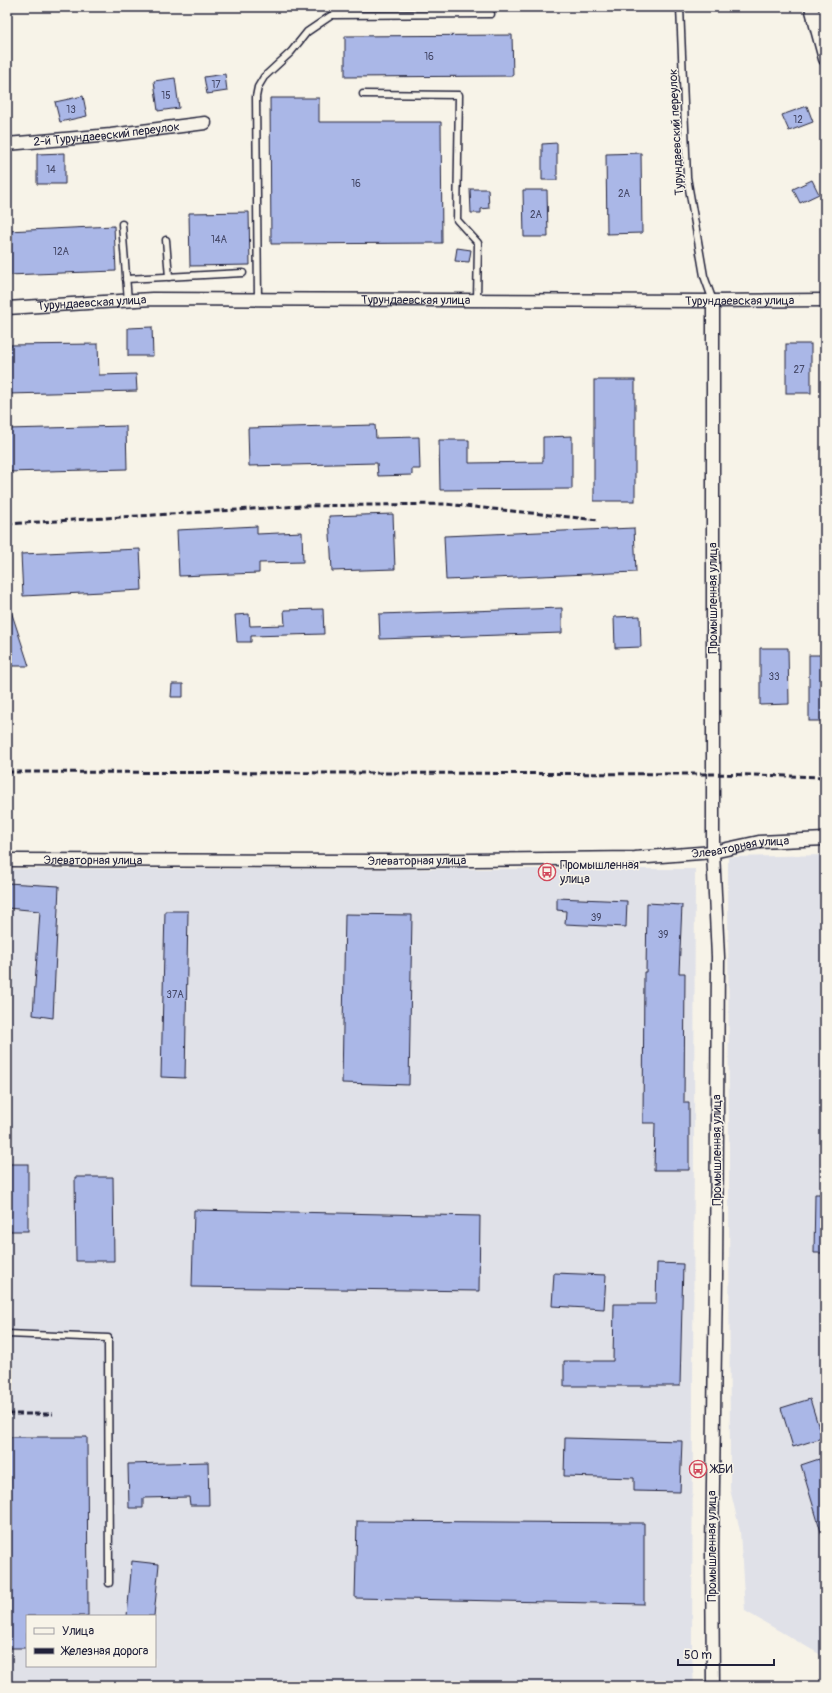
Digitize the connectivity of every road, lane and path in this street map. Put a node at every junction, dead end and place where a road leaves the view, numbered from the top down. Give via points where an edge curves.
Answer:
1 (680, 7) edge
2 (811, 7) edge
3 (490, 14) dead end
4 (825, 14) edge
5 (814, 20) junction
6 (825, 59) edge
7 (363, 94) dead end
8 (205, 123) dead end
9 (7, 144) edge
10 (122, 224) dead end
11 (166, 240) dead end
12 (243, 273) dead end
13 (169, 277) junction
14 (126, 279) junction
15 (258, 299) junction
16 (128, 300) junction
17 (477, 300) junction
18 (825, 300) edge
19 (713, 301) junction
20 (7, 308) edge
21 (825, 839) edge
22 (712, 852) junction
23 (7, 860) edge
24 (7, 1334) edge
25 (110, 1583) dead end
26 (713, 1686) edge

1 - 19 lane, Турундаевский переулок via 687,177 704,276
2 - 5 street
3 - 15 lane via 332,15 306,32 291,52 264,77 256,97
4 - 5 street
5 - 6 street
7 - 17 lane via 459,95 457,220 478,243
8 - 9 street, 2-й Турундаевский переулок via 111,135
10 - 14 lane
11 - 13 lane
12 - 13 lane
13 - 14 lane
14 - 16 lane
15 - 16 street, Турундаевская улица
15 - 17 street, Турундаевская улица
16 - 20 street, Турундаевская улица
17 - 19 street, Турундаевская улица
18 - 19 street, Турундаевская улица
19 - 22 street, Промышленная улица
21 - 22 street, Элеваторная улица via 759,842
22 - 23 street, Элеваторная улица via 635,858 390,861
22 - 26 street, Промышленная улица via 718,957
24 - 25 lane via 108,1338

